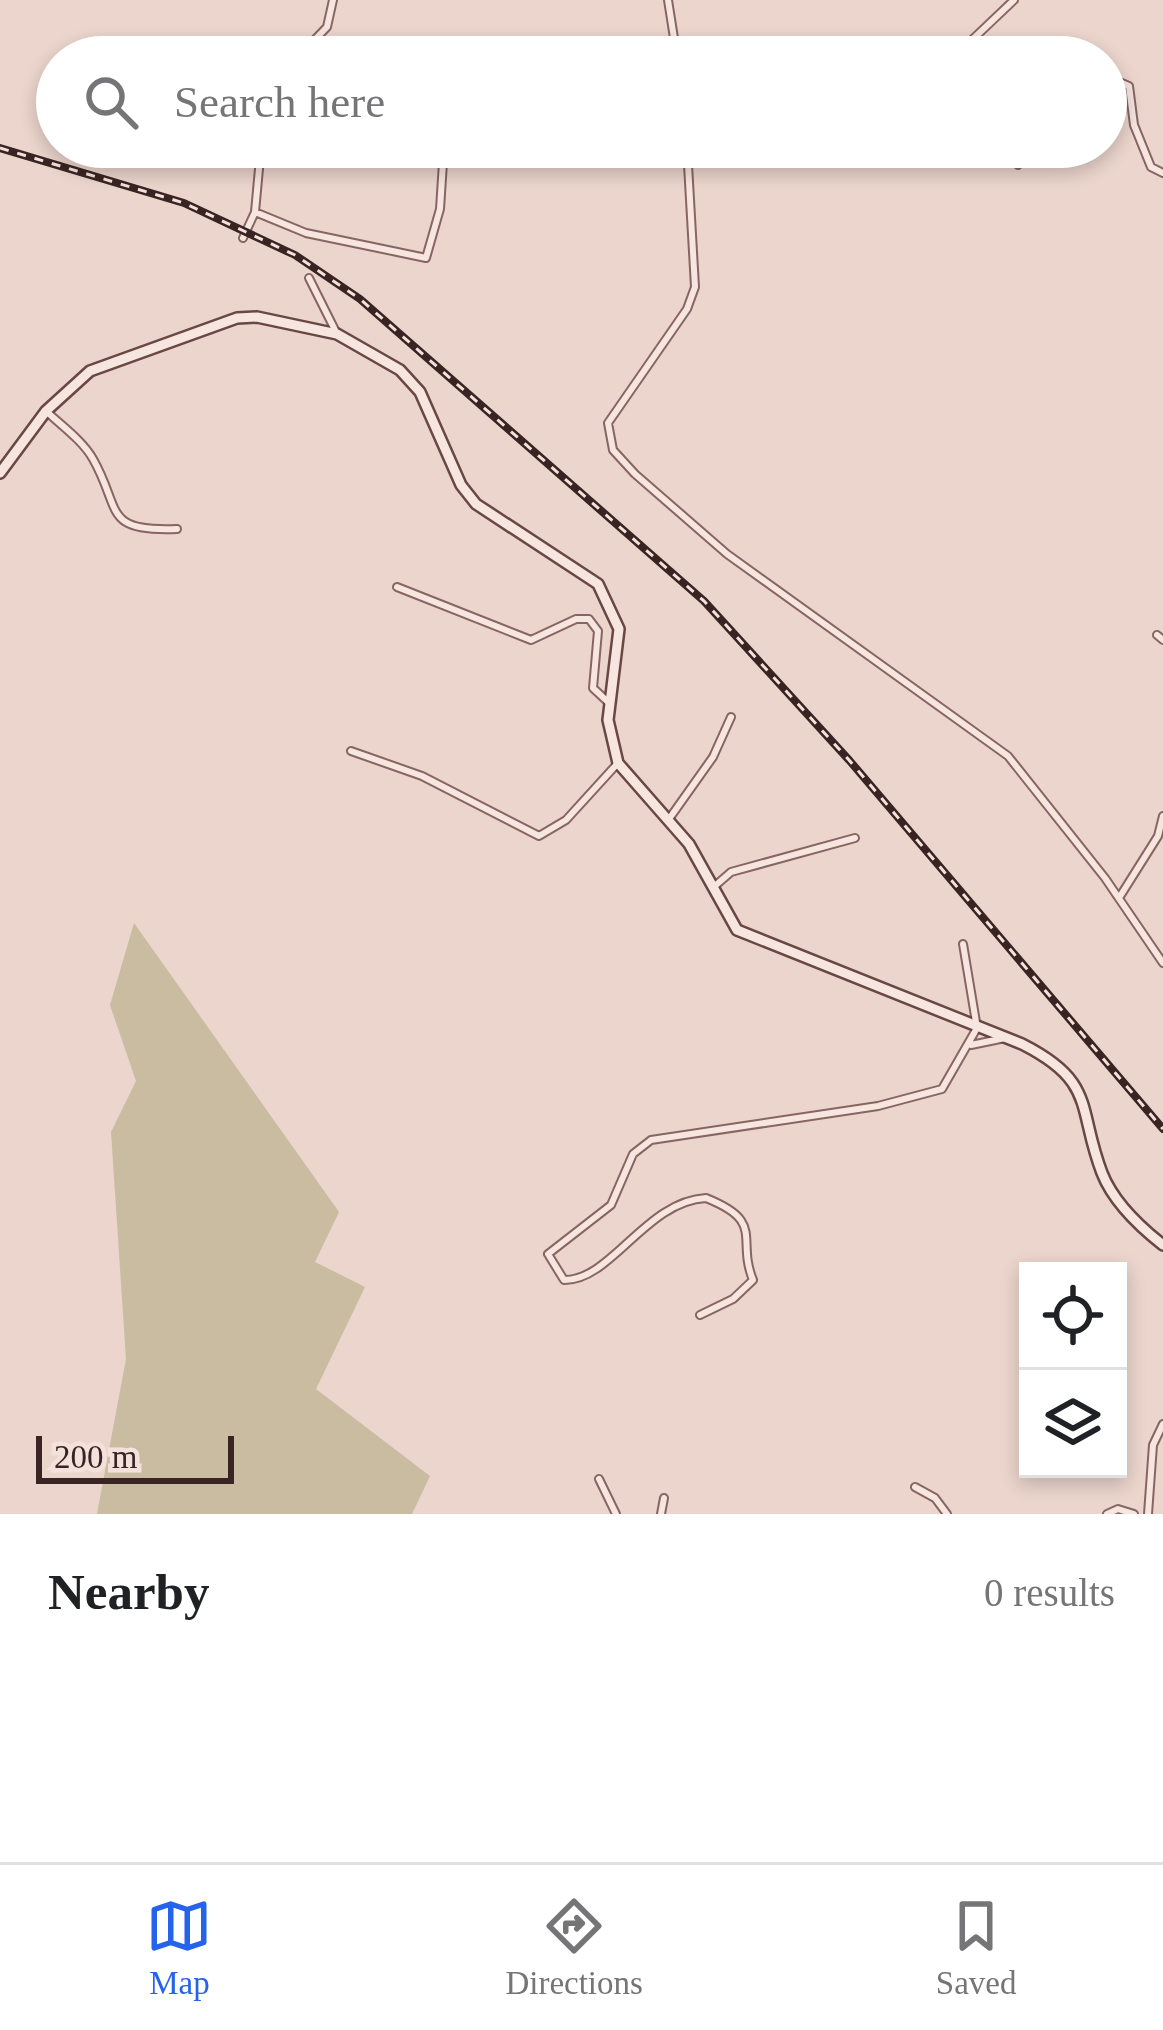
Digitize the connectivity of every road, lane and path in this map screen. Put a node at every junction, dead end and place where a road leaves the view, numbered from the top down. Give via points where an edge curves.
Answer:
1 (333, 0) edge
2 (668, 0) edge
3 (1015, 0) edge
4 (318, 36) edge
5 (673, 36) edge
6 (976, 36) edge
7 (1127, 85) edge
8 (259, 168) edge
9 (443, 168) edge
10 (688, 168) edge
11 (1163, 173) edge
12 (255, 212) junction
13 (243, 238) dead end
14 (309, 278) dead end
15 (337, 334) junction
16 (46, 411) junction
17 (0, 473) edge
18 (177, 529) dead end
19 (397, 587) dead end
20 (608, 702) junction
21 (731, 717) dead end
22 (352, 751) dead end
23 (618, 763) junction
24 (1163, 816) edge
25 (669, 819) junction
26 (856, 838) dead end
27 (716, 885) junction
28 (1121, 907) junction
29 (963, 944) dead end
30 (1163, 948) edge
31 (1161, 961) edge
32 (977, 1028) junction
33 (1006, 1038) junction
34 (968, 1047) junction
35 (1163, 1245) edge
36 (700, 1315) dead end
37 (1163, 1424) edge
38 (599, 1479) dead end
39 (915, 1487) dead end
40 (664, 1498) dead end
41 (616, 1514) edge
42 (661, 1514) edge
43 (947, 1514) edge
44 (1107, 1514) edge
45 (1134, 1514) edge
46 (1148, 1514) edge

1 - 4 street
2 - 5 street
3 - 6 street
7 - 11 street via 1151,167
8 - 12 street
9 - 12 street via 426,258 306,233
10 - 28 street via 695,287 608,423 614,450 728,554 1008,756
12 - 13 street
14 - 15 street
15 - 16 street via 257,317 219,323 90,371
15 - 20 street via 400,370 420,392 476,504 577,566 606,594 619,629
16 - 17 street
16 - 18 street via 94,460 107,500 124,520 142,530
19 - 20 street via 531,640 589,619 598,631 592,688
20 - 23 street
21 - 25 street
22 - 23 street via 422,776 538,836 566,820
23 - 25 street
24 - 28 street via 1123,888
25 - 27 street
26 - 27 street via 731,872
27 - 32 street via 746,937
28 - 31 street
29 - 32 street
30 - 31 street
32 - 33 street
32 - 34 street
33 - 34 street
33 - 35 street via 1068,1074 1113,1194
34 - 36 street via 942,1090 651,1140 633,1154 611,1205 548,1255 564,1280 580,1280 653,1218 706,1198 742,1217 753,1280
37 - 46 street via 1153,1445
38 - 41 street
39 - 43 street
40 - 42 street
44 - 45 street

